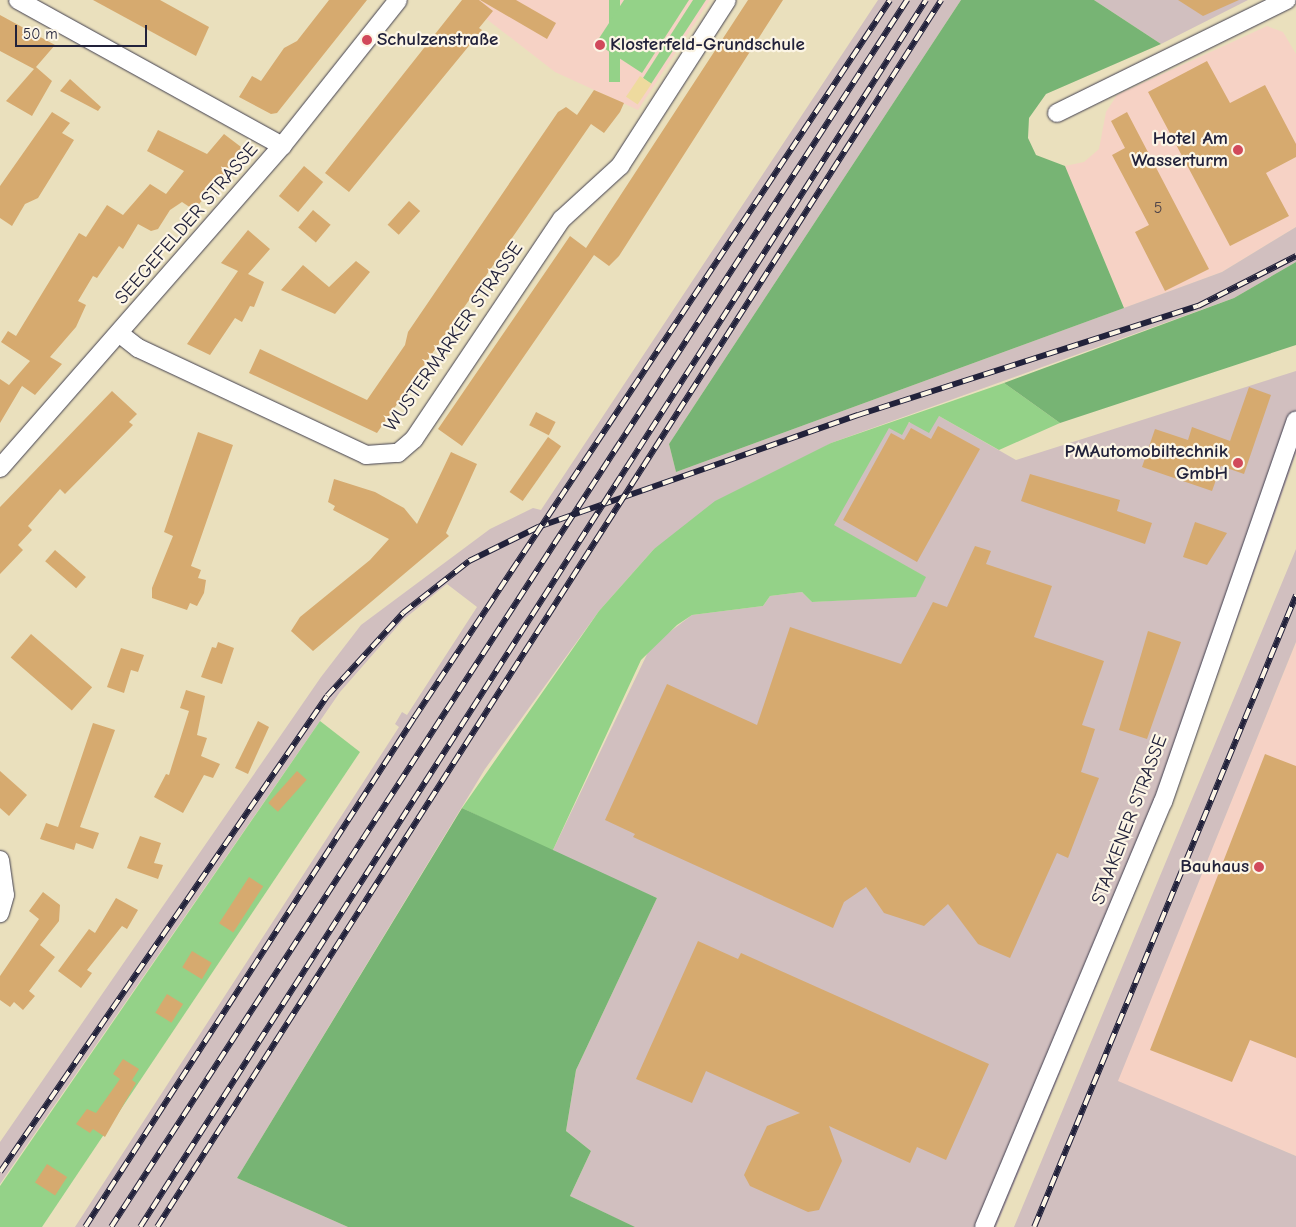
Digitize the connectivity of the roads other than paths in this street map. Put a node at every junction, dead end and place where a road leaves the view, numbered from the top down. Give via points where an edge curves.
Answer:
1 (18, 0) edge
2 (398, 0) edge
3 (727, 0) edge
4 (1287, 0) edge
5 (1057, 113) dead end
6 (282, 146) junction
7 (120, 334) junction
8 (1296, 421) edge
9 (0, 468) edge
10 (0, 860) edge
11 (0, 912) edge
12 (984, 1227) edge

1 - 6 street
2 - 6 street, SEEGEFELDER STRASSE
3 - 7 street, WUSTERMARKER STRASSE via 620,166 562,219 414,439 398,453 366,455 138,348
4 - 5 street
6 - 7 street, SEEGEFELDER STRASSE
7 - 9 street, SEEGEFELDER STRASSE
8 - 12 street, STAAKENER STRASSE via 1163,802
10 - 11 street via 5,895

